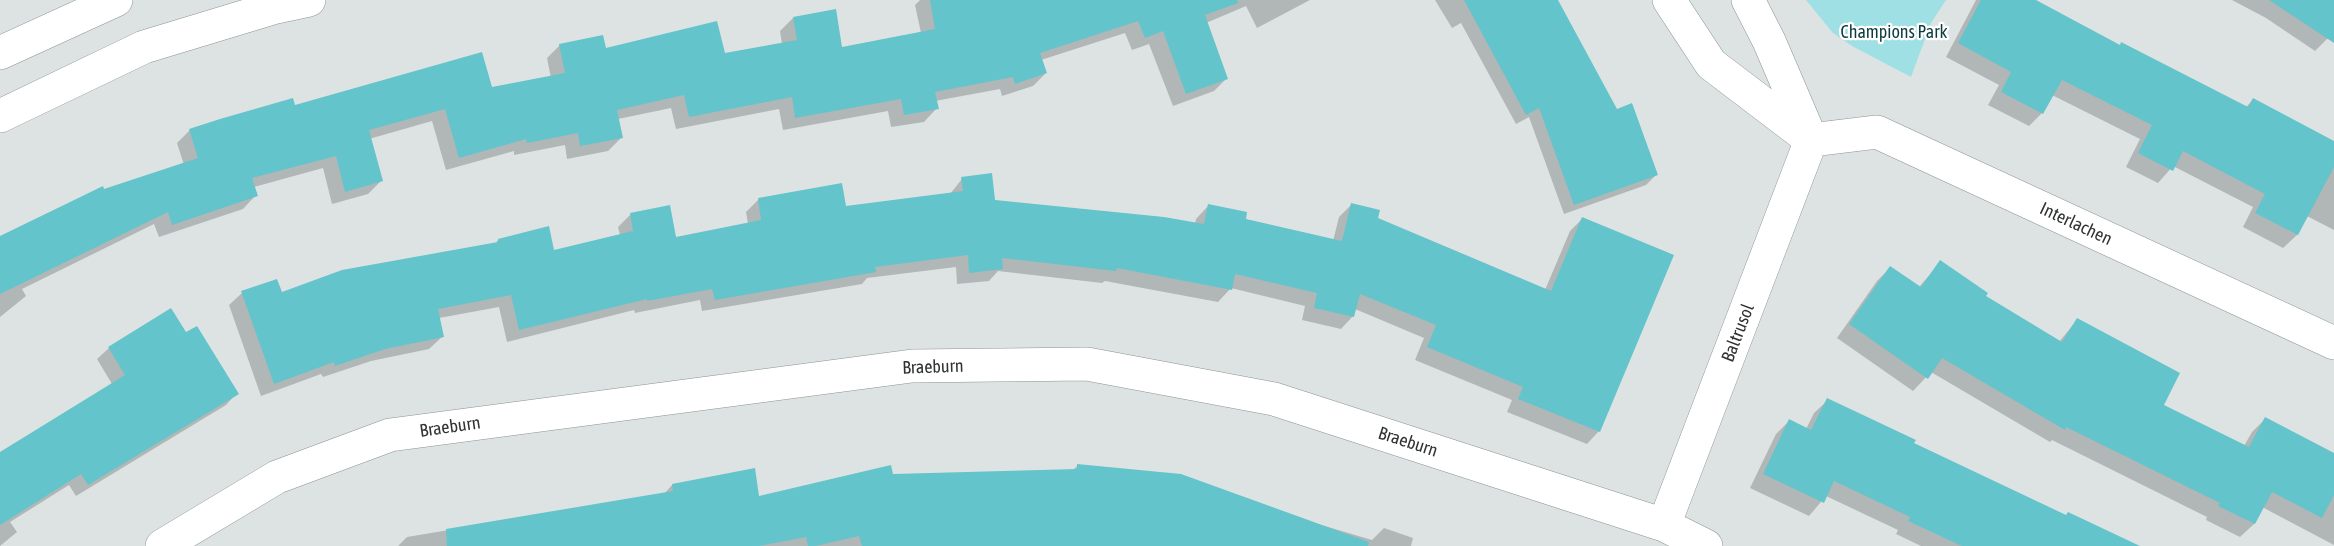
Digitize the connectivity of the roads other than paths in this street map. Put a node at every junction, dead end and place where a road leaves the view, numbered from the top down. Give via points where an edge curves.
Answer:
1 (116, 0) edge
2 (309, 0) edge
3 (1669, 0) edge
4 (1748, 0) edge
5 (0, 53) edge
6 (0, 116) edge
7 (1811, 140) junction
8 (2334, 343) edge
9 (1664, 525) junction
10 (162, 546) edge
11 (1706, 546) edge

1 - 5 street
2 - 6 street via 144,47
3 - 7 street via 1711,64
4 - 7 street
7 - 8 street, Interlachen via 1877,132
7 - 9 street, Baltrusol
9 - 10 street, Braeburn via 1274,399 1087,364 912,366 390,435 277,477
9 - 11 street, Braeburn

